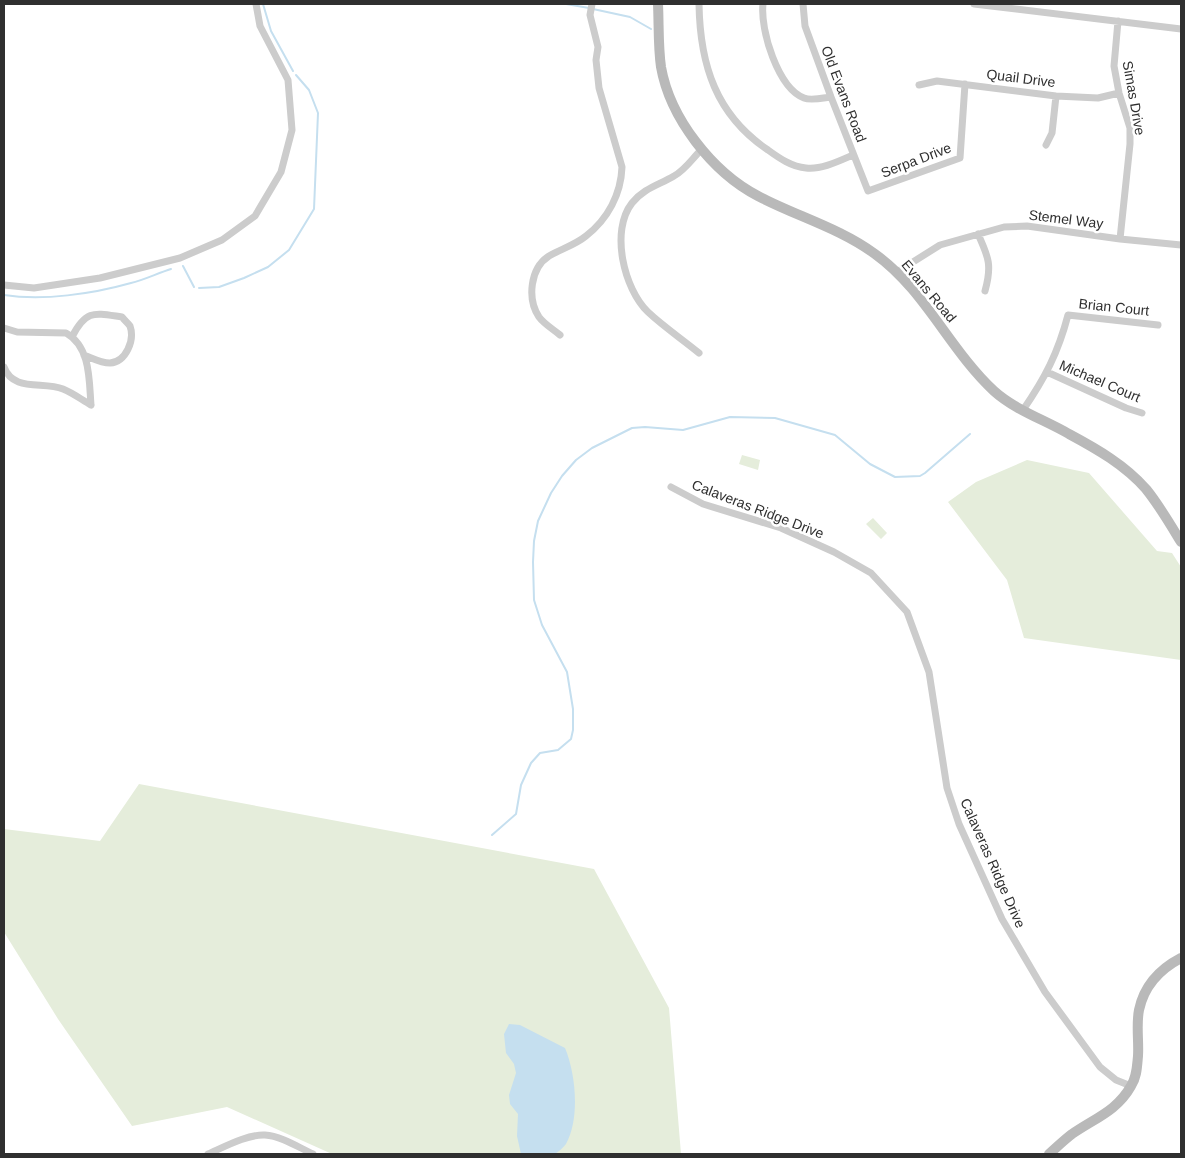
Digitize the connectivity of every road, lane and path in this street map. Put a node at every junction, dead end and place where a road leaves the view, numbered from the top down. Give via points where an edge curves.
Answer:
1 (256, 4) edge
2 (658, 4) edge
3 (699, 4) edge
4 (763, 4) edge
5 (803, 4) edge
6 (974, 4) edge
7 (591, 6) edge
8 (1118, 21) junction
9 (1181, 29) edge
10 (965, 84) junction
11 (919, 85) dead end
12 (1119, 93) junction
13 (1056, 96) junction
14 (831, 97) junction
15 (1046, 145) dead end
16 (701, 150) junction
17 (853, 155) junction
18 (868, 191) joint
19 (978, 234) junction
20 (1120, 239) junction
21 (1181, 246) edge
22 (897, 272) junction
23 (4, 285) edge
24 (985, 291) dead end
25 (1158, 325) dead end
26 (4, 328) edge
27 (560, 335) dead end
28 (72, 337) junction
29 (699, 353) dead end
30 (84, 355) junction
31 (4, 367) edge
32 (1048, 372) junction
33 (1024, 410) junction
34 (1142, 413) dead end
35 (670, 488) dead end
36 (1181, 540) edge
37 (1181, 958) edge
38 (1131, 1086) junction
39 (208, 1154) edge
40 (313, 1154) edge
41 (1049, 1154) edge

1 - 23 street via 260,26 288,80 292,130 281,172 256,216 222,240 180,258 100,278 34,288
2 - 16 street, Evans Road via 662,69 681,121
3 - 17 street via 710,78 728,111 748,135 774,155 806,169
4 - 14 street via 767,40 779,70 793,92 806,100
5 - 14 street, Old Evans Road via 805,26
6 - 8 street
7 - 27 street via 598,48 599,88 622,167 622,180 613,203 600,222 586,236 548,256 533,276 533,300 537,312
8 - 9 street
8 - 12 street, Simas Drive via 1114,66
10 - 11 street, Quail Drive via 938,82
10 - 13 street, Quail Drive
10 - 18 street, Serpa Drive via 960,158
12 - 13 street, Quail Drive via 1098,98
12 - 20 street, Simas Drive via 1130,128
13 - 15 street via 1052,133
14 - 17 street, Old Evans Road
16 - 22 street, Evans Road via 739,185 846,237 874,253
16 - 29 street via 682,171 646,190 632,203 624,218 620,240 624,267 634,292 647,311
17 - 18 street, Old Evans Road
19 - 20 street, Stemel Way via 1004,227 1027,226
19 - 22 street, Stemel Way via 940,245
19 - 24 street via 989,261
20 - 21 street, Stemel Way
22 - 33 street, Evans Road via 984,380
25 - 32 street, Brian Court via 1068,315
26 - 28 street
28 - 30 street
28 - 30 street via 86,316 122,317 130,326 131,340 127,352 112,363
30 - 31 street via 88,365 91,405 62,389 25,385 12,380
32 - 33 street
32 - 34 street, Michael Court
33 - 36 street, Evans Road via 1110,456 1146,489
35 - 38 street, Calaveras Ridge Drive via 703,504 782,528 834,552 871,573 906,612 929,672 947,788 959,824 1002,919 1045,992 1100,1067 1116,1080
37 - 38 street via 1157,974 1146,992 1139,1010 1137,1069
38 - 41 street via 1107,1114 1072,1134
39 - 40 street via 264,1134

